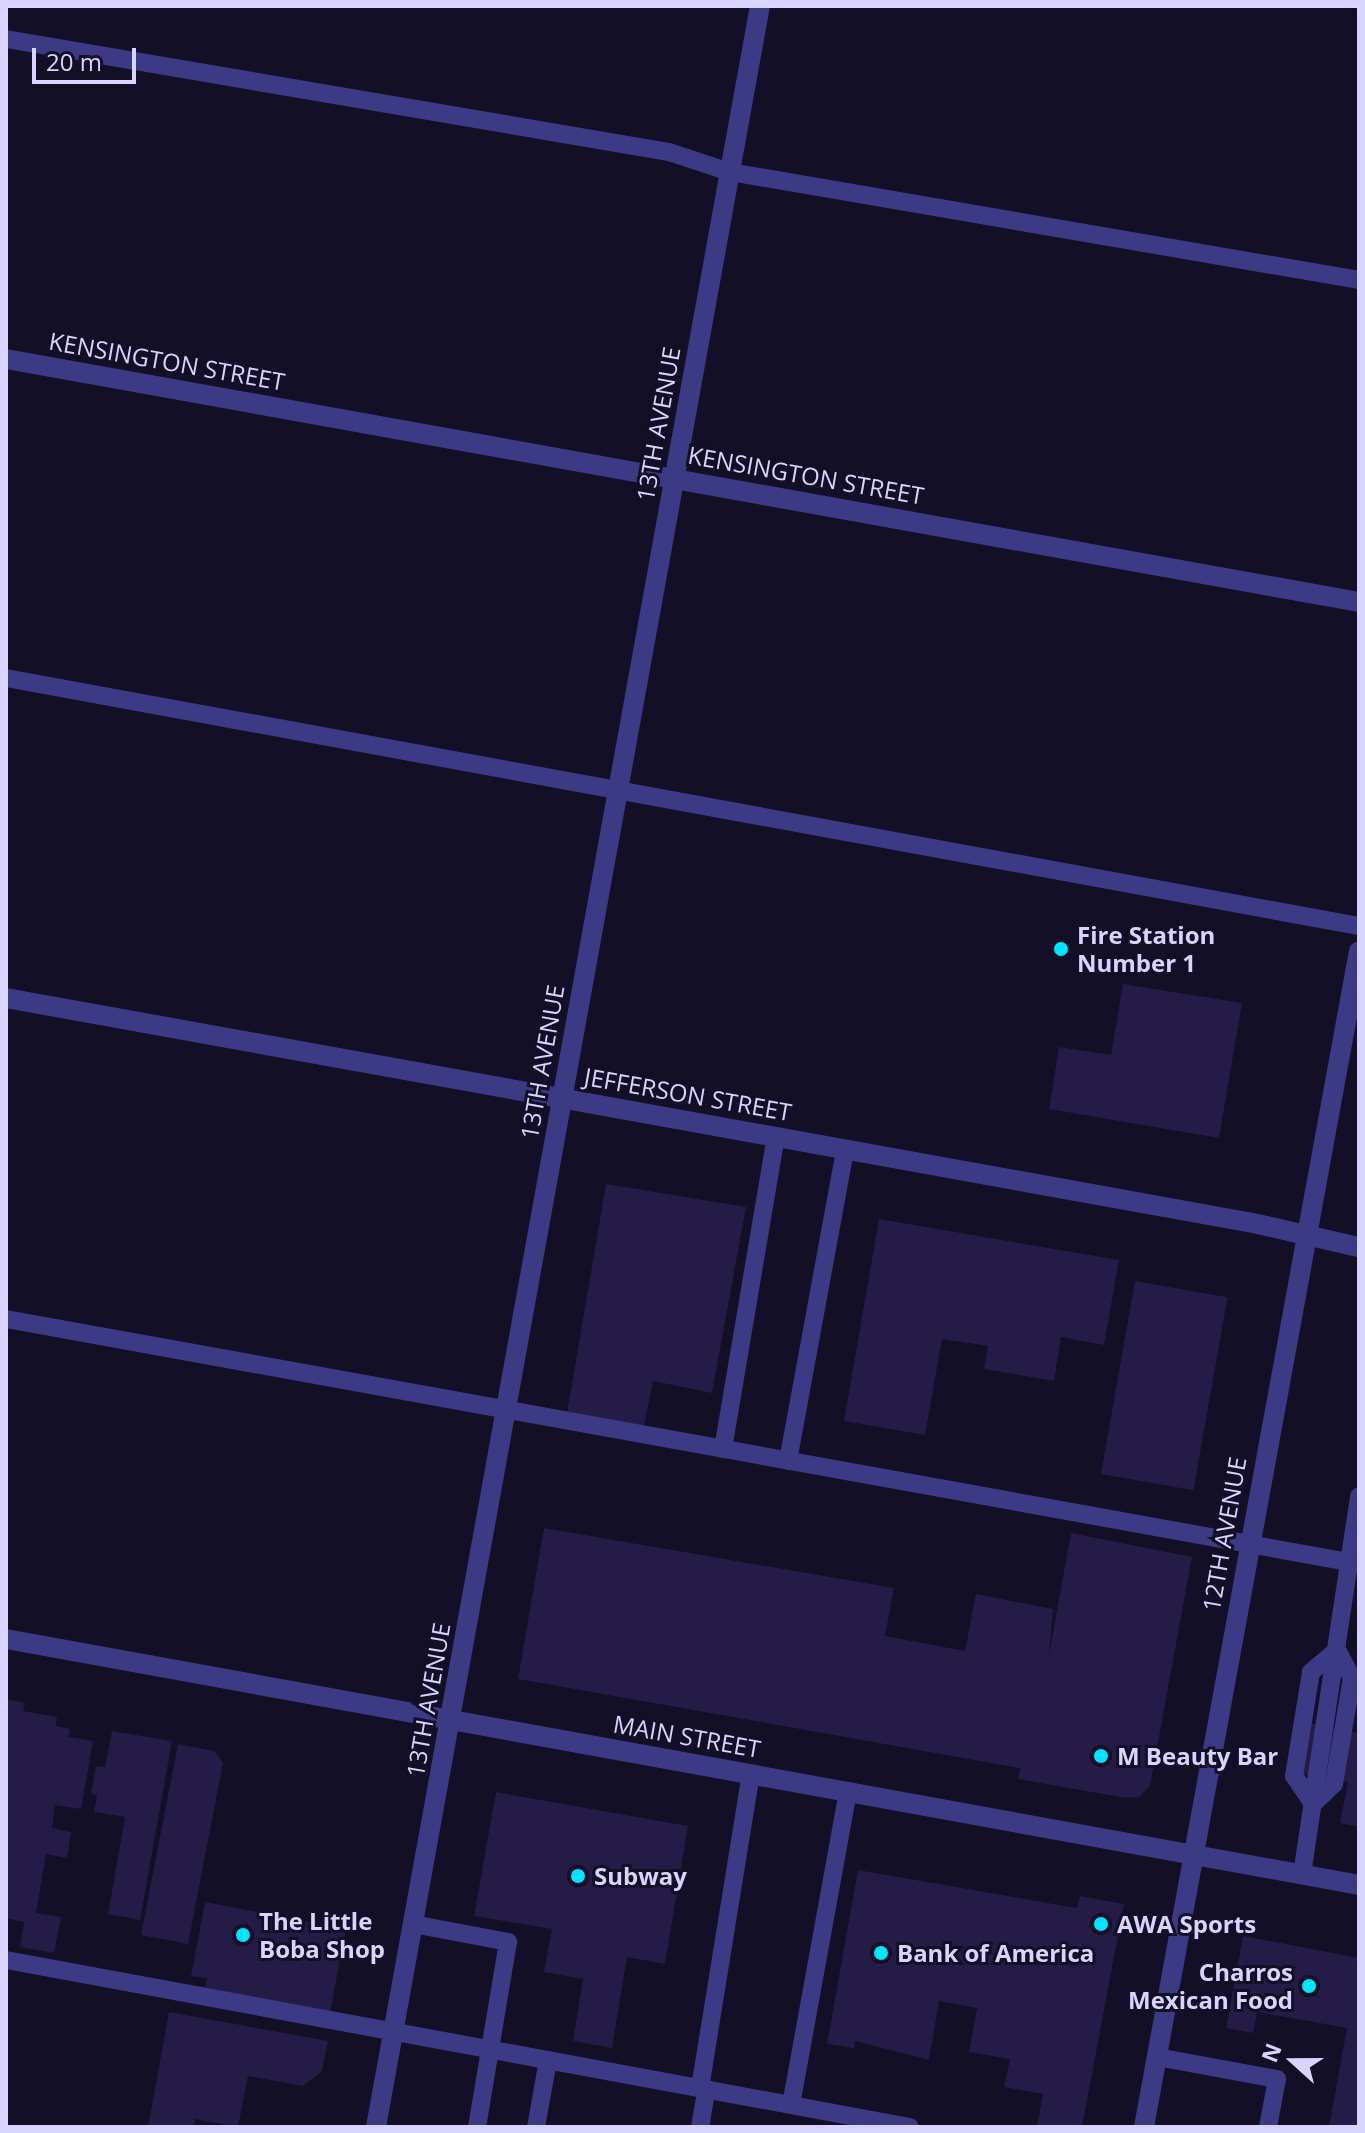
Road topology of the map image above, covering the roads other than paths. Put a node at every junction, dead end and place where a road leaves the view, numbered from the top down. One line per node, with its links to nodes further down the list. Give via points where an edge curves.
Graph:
1 (760, 6): 3 (street, 13TH AVENUE)
2 (6, 39): 3 (lane, via 669,152)
3 (730, 172): 4 (lane); 6 (street, 13TH AVENUE)
4 (1359, 280)
5 (6, 359): 6 (street, KENSINGTON STREET)
6 (675, 477): 7 (street, KENSINGTON STREET); 9 (street, 13TH AVENUE)
7 (1359, 602)
8 (6, 678): 9 (lane)
9 (618, 791): 10 (lane); 13 (street, 13TH AVENUE)
10 (1359, 926)
11 (1359, 951): 16 (street, 12TH AVENUE)
12 (6, 998): 13 (street, JEFFERSON STREET)
13 (562, 1098): 14 (street, JEFFERSON STREET); 19 (street, 13TH AVENUE)
14 (776, 1137): 15 (street, JEFFERSON STREET); 20 (lane)
15 (845, 1149): 16 (street, JEFFERSON STREET, via 1253,1223); 21 (lane)
16 (1304, 1237): 17 (street, JEFFERSON STREET); 23 (street, 12TH AVENUE)
17 (1359, 1247)
18 (6, 1319): 19 (lane)
19 (503, 1410): 20 (lane); 27 (street, 13TH AVENUE)
20 (723, 1449): 21 (lane)
21 (788, 1461): 23 (lane)
22 (1359, 1496): 24 (lane)
23 (1248, 1543): 24 (lane); 31 (street, 12TH AVENUE)
24 (1353, 1563): 26 (lane)
25 (6, 1639): 27 (street, MAIN STREET)
26 (1337, 1650): 30 (lane, via 1352,1678 1334,1784); 30 (lane, via 1311,1672 1294,1776)
27 (451, 1719): 28 (street, MAIN STREET); 34 (street, 13TH AVENUE)
28 (751, 1774): 29 (street, MAIN STREET); 40 (lane)
29 (848, 1791): 31 (street, MAIN STREET); 41 (lane)
30 (1313, 1804): 32 (lane)
31 (1194, 1855): 32 (street, MAIN STREET); 38 (street, 12TH AVENUE)
32 (1302, 1874): 33 (street, MAIN STREET)
33 (1359, 1885)
34 (413, 1924): 36 (street, 13TH AVENUE); 37 (lane, via 508,1942)
35 (6, 1960): 36 (lane)
36 (392, 2031): 37 (lane); 43 (street, 13TH AVENUE)
37 (490, 2048): 39 (lane); 44 (lane)
38 (1157, 2057): 47 (street, 12TH AVENUE); 48 (lane, via 1277,2079)
39 (548, 2060): 40 (lane); 45 (lane)
40 (703, 2089): 41 (lane); 46 (lane)
41 (791, 2105): 42 (lane)
42 (903, 2126)
43 (376, 2127)
44 (477, 2127)
45 (536, 2127)
46 (700, 2127)
47 (1144, 2127)
48 (1268, 2127)

